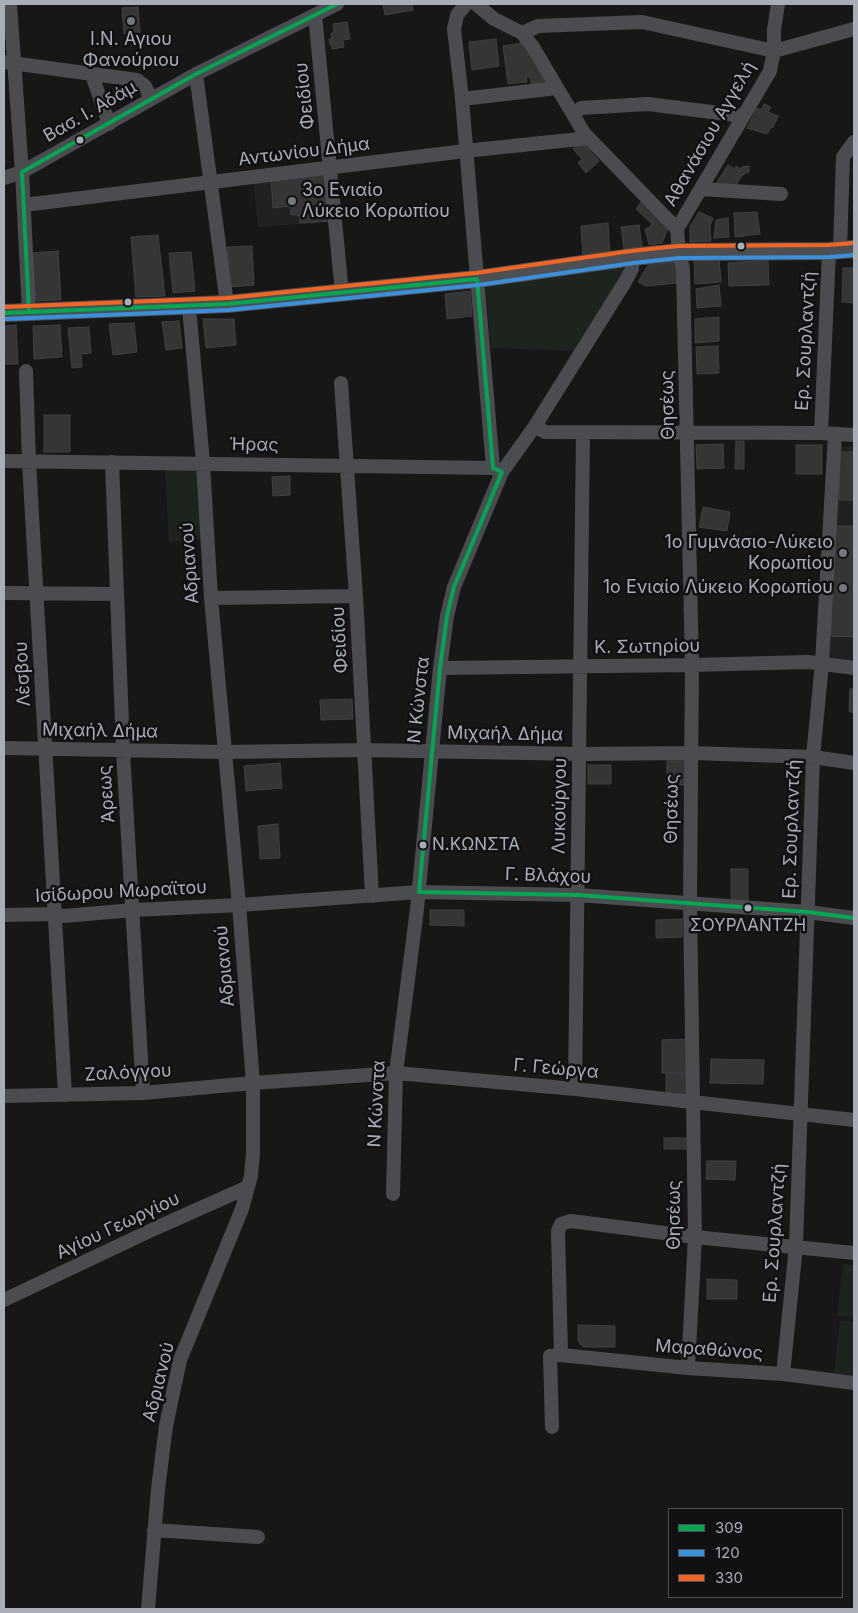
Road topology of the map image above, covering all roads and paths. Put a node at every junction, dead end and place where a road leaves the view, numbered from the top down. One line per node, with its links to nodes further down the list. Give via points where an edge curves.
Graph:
1 (10, 4): 10 (street)
2 (337, 4): 6 (street, Βασ. Ι. Αδάμ)
3 (466, 4): 15 (street, via 457,15 454,29)
4 (476, 4): 8 (street, via 494,19)
5 (778, 4): 9 (street, Αθανάσιου Αγγελή)
6 (315, 15): 11 (street, Βασ. Ι. Αδάμ); 22 (street, Φειδίου)
7 (854, 30): 9 (street)
8 (522, 32): 9 (street, via 538,26 642,22); 13 (street)
9 (774, 51): 17 (street, Αθανάσιου Αγγελή, via 770,71)
10 (9, 63): 12 (street); 23 (street)
11 (196, 74): 14 (street, Βασ. Ι. Αδάμ); 25 (street)
12 (92, 75): 14 (street, via 138,80); 18 (street)
13 (557, 88): 15 (street); 16 (street)
14 (151, 99): 18 (street, Βασ. Ι. Αδάμ)
15 (462, 99): 21 (street)
16 (574, 114): 17 (street, via 581,108 648,104); 19 (street)
17 (743, 116): 26 (street, Αθανάσιου Αγγελή)
18 (108, 124): 23 (street, Βασ. Ι. Αδάμ)
19 (589, 138): 21 (street, Αντωνίου Δήμα); 29 (street)
20 (854, 142): 30 (street, Ερ. Σουρλαντζή, via 843,157)
21 (465, 151): 22 (street, Αντωνίου Δήμα); 33 (street)
22 (331, 168): 25 (street, Αντωνίου Δήμα); 34 (street, Φειδίου)
23 (22, 172): 24 (street, Βασ. Ι. Αδάμ); 28 (street)
24 (4, 178)
25 (211, 182): 28 (street, Αντωνίου Δήμα); 35 (street)
26 (701, 189): 27 (street); 29 (street, Αθανάσιου Αγγελή)
27 (781, 194)
28 (24, 205): 37 (street)
29 (677, 229): 31 (street, Αθανάσιου Αγγελή)
30 (841, 250): 31 (main road); 44 (street, Ερ. Σουρλαντζή)
31 (679, 252): 32 (main road); 43 (street, Θησέως, via 683,269)
32 (632, 257): 33 (main road); 41 (street, Ν Κώνστα, via 632,269 625,282)
33 (477, 279): 34 (main road); 51 (street)
34 (342, 293): 35 (main road)
35 (227, 304): 36 (main road)
36 (189, 307): 37 (main road); 49 (street, Αδριανού)
37 (29, 312): 38 (main road)
38 (4, 313)
39 (26, 371): 47 (street, Λέσβου)
40 (342, 382): 50 (street, Φειδίου)
41 (535, 426): 42 (street, via 545,432); 51 (street, Ν Κώνστα)
42 (583, 433): 43 (street); 59 (street, Λυκούργου)
43 (688, 433): 44 (street); 58 (street, Θησέως)
44 (828, 434): 45 (street); 57 (street, Ερ. Σουρλαντζή)
45 (854, 435)
46 (4, 462): 47 (street, Ήρας)
47 (29, 462): 48 (street, Ήρας); 53 (street, Λέσβου)
48 (112, 462): 49 (street, Ήρας); 54 (street, Άρεως)
49 (203, 463): 50 (street, Ήρας); 56 (street, Αδριανού)
50 (347, 465): 51 (street, Ήρας); 55 (street, Φειδίου)
51 (497, 470): 60 (street, Ν Κώνστα, via 454,587)
52 (4, 593): 53 (street)
53 (37, 594): 54 (street); 63 (street, Λέσβου)
54 (117, 594): 65 (street, Άρεως)
55 (356, 596): 56 (street); 64 (street, Φειδίου)
56 (211, 598): 67 (street, Αδριανού)
57 (822, 663): 58 (street, Κ. Σωτηρίου); 61 (street, Κ. Σωτηρίου); 70 (street, Ερ. Σουρλαντζή)
58 (692, 665): 59 (street, Κ. Σωτηρίου); 68 (street, Θησέως)
59 (581, 666): 60 (street, Κ. Σωτηρίου); 69 (street, Λυκούργου)
60 (440, 668): 66 (street, Ν Κώνστα)
61 (854, 668)
62 (4, 748): 63 (street, Μιχαήλ Δήμα)
63 (46, 749): 65 (street, Μιχαήλ Δήμα); 79 (street, Λέσβου)
64 (364, 750): 66 (street, Μιχαήλ Δήμα); 67 (street, Μιχαήλ Δήμα); 74 (street, Φειδίου)
65 (123, 751): 67 (street, Μιχαήλ Δήμα); 77 (street, Άρεως)
66 (432, 751): 69 (street, Μιχαήλ Δήμα); 72 (street, Ν Κώνστα)
67 (225, 752): 76 (street, Αδριανού)
68 (692, 753): 69 (street, Μιχαήλ Δήμα); 70 (street, Μιχαήλ Δήμα); 75 (street, Θησέως)
69 (580, 754): 73 (street, Λυκούργου)
70 (813, 757): 71 (street, Μιχαήλ Δήμα); 78 (street, Ερ. Σουρλαντζή)
71 (854, 763)
72 (419, 892): 73 (street, Γ. Βλάχου); 74 (street, Γ. Βλάχου); 82 (street, Ν Κώνστα)
73 (578, 895): 75 (street, Γ. Βλάχου); 84 (street, Λυκούργου)
74 (372, 896): 76 (street, Γ. Βλάχου)
75 (690, 903): 78 (street, Γ. Βλάχου); 88 (street, Θησέως)
76 (239, 905): 77 (street, Ισίδωρου Μωραϊτου); 83 (street, Αδριανού)
77 (133, 910): 79 (street, Ισίδωρου Μωραϊτου, via 64,916); 85 (street, Άρεως)
78 (808, 912): 81 (street, Γ. Βλάχου); 89 (street, Ερ. Σουρλαντζή)
79 (54, 914): 80 (street, Ισίδωρου Μωραϊτου); 86 (street, Λέσβου)
80 (4, 915)
81 (854, 918)
82 (396, 1073): 83 (street, Γ. Γεώργα); 84 (street, Γ. Γεώργα); 92 (street, Ν Κώνστα)
83 (253, 1082): 85 (street, Ζαλόγγου); 91 (street, Αδριανού, via 253,1152)
84 (575, 1089): 88 (street, Γ. Γεώργα)
85 (143, 1092): 86 (street, Ζαλόγγου)
86 (65, 1095): 87 (street, Ζαλόγγου)
87 (4, 1096)
88 (692, 1102): 89 (street, Γ. Γεώργα); 93 (street, Θησέως)
89 (801, 1115): 90 (street, Γ. Γεώργα); 94 (street, Ερ. Σουρλαντζή)
90 (854, 1120)
91 (248, 1187): 96 (street, Αγίου Γεωργίου); 102 (street, Αδριανού, via 180,1360 166,1426)
92 (393, 1194)
93 (695, 1237): 94 (street); 97 (street, via 571,1220 561,1224 558,1231); 98 (street, Θησέως)
94 (796, 1246): 95 (street); 99 (street, Ερ. Σουρλαντζή)
95 (854, 1253)
96 (4, 1300)
97 (561, 1355): 98 (street, Μαραθώνος); 101 (street, via 550,1356)
98 (688, 1368): 99 (street, Μαραθώνος)
99 (783, 1374): 100 (street, Μαραθώνος)
100 (854, 1383)
101 (552, 1427)
102 (154, 1530): 103 (street); 104 (street, Αδριανού)
103 (258, 1537)
104 (148, 1609)

